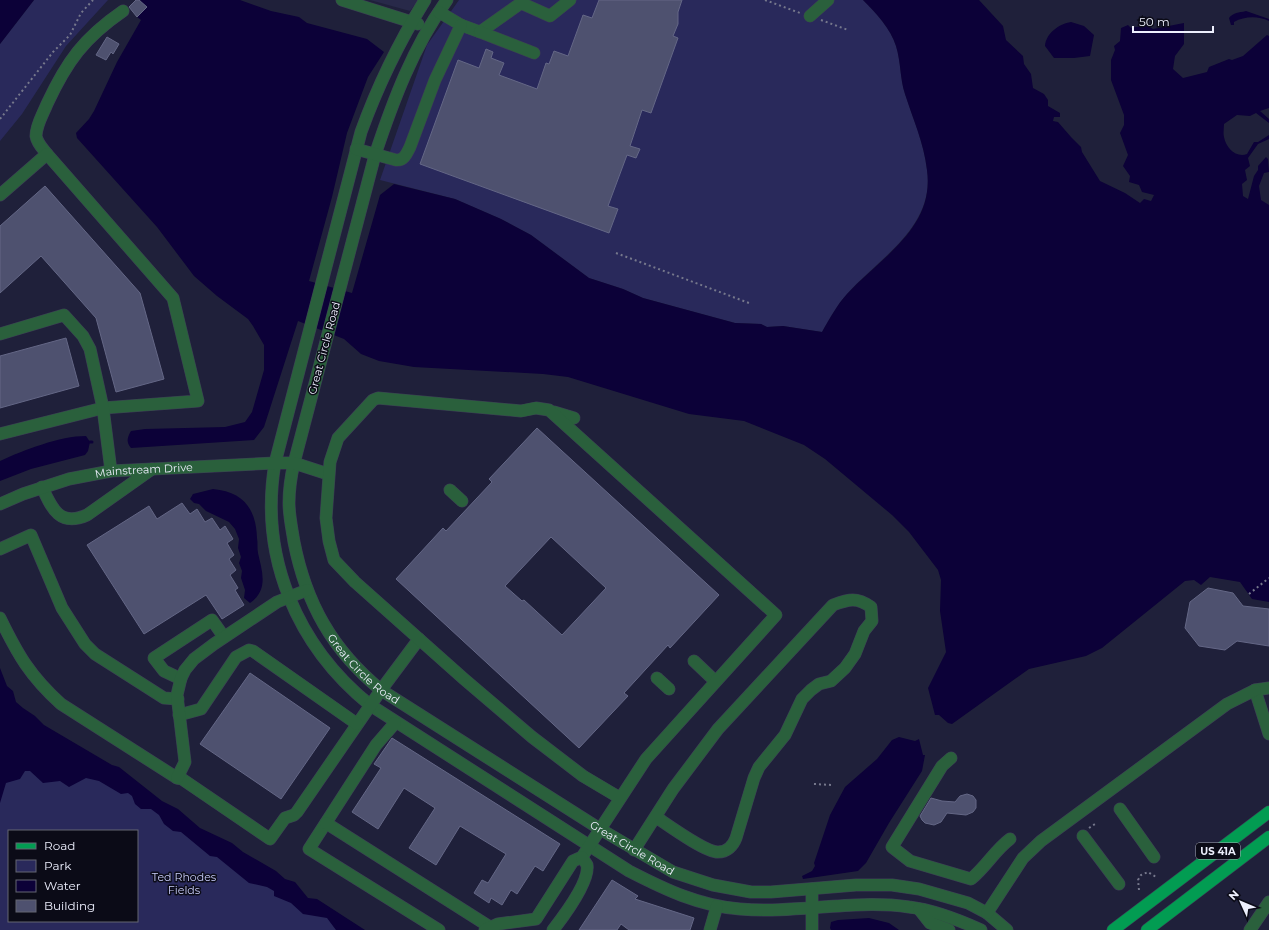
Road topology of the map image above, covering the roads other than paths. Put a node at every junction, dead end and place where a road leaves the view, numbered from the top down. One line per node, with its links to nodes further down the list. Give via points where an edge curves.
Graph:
1 (342, 0): 9 (street)
2 (425, 0): 9 (street, Great Circle Road)
3 (447, 0): 7 (street, Great Circle Road)
4 (570, 0): 12 (street, via 550,16 521,3)
5 (828, 0): 8 (street)
6 (123, 11): 15 (street, via 80,47 53,92 37,131 38,142)
7 (439, 12): 10 (street); 11 (street, Great Circle Road)
8 (810, 16)
9 (411, 22): 11 (street); 14 (street, Great Circle Road, via 381,83)
10 (461, 25): 12 (street); 16 (street, via 435,80 406,154 400,161)
11 (429, 28): 16 (street, Great Circle Road, via 391,105)
12 (480, 32): 13 (street)
13 (534, 52)
14 (356, 149): 16 (street); 23 (street, Great Circle Road)
15 (47, 154): 17 (street); 19 (street, via 173,298 198,401)
16 (375, 155): 24 (street, Great Circle Road)
17 (0, 195)
18 (0, 334): 19 (street, via 64,315 87,343)
19 (103, 408): 22 (street); 26 (street)
20 (549, 410): 21 (street); 27 (street, via 536,408 522,411 378,398 373,400 338,438); 41 (street, via 776,615)
21 (574, 418)
22 (0, 434)
23 (275, 463): 24 (street, Mainstream Drive); 25 (street, Mainstream Drive); 34 (street, Great Circle Road, via 271,482 272,527 276,557)
24 (294, 463): 27 (street, Mainstream Drive); 33 (street, Great Circle Road, via 289,489 289,516 298,564)
25 (152, 469): 26 (street, Mainstream Drive); 28 (street, via 76,520 59,515)
26 (111, 471): 28 (street, Mainstream Drive)
27 (328, 474): 37 (street, via 326,518 334,560)
28 (42, 487): 31 (street, Mainstream Drive)
29 (450, 490): 30 (street)
30 (462, 501)
31 (0, 504)
32 (1, 545): 46 (street, via 31,535 62,608 85,644 95,654 164,698)
33 (307, 590): 34 (street); 44 (street, Great Circle Road, via 320,620 331,637 355,667)
34 (289, 597): 36 (street, via 277,602); 47 (street, Great Circle Road, via 298,620 310,640 331,668)
35 (0, 618): 53 (street, via 24,664 57,700 80,718)
36 (224, 637): 40 (street, via 194,659); 40 (street, via 212,620 154,658 164,671)
37 (419, 639): 44 (street); 54 (street, via 532,737 583,776)
38 (694, 661): 41 (street)
39 (657, 678): 43 (street)
40 (181, 679): 46 (street)
41 (715, 682): 54 (street, via 646,759)
42 (1269, 688): 45 (street)
43 (669, 689)
44 (381, 690): 47 (street); 59 (street, Great Circle Road)
45 (1255, 690): 51 (street); 75 (street, via 1227,704 1041,841 1023,858)
46 (178, 699): 48 (street)
47 (370, 706): 49 (street, Great Circle Road); 50 (street)
48 (180, 715): 50 (street, via 201,709 236,657 249,650); 53 (street, via 185,762)
49 (395, 723): 58 (street, via 376,745); 63 (street, Great Circle Road)
50 (357, 724): 53 (street, via 297,812 285,818 270,839)
51 (1269, 734)
52 (951, 758): 62 (street, via 942,766 892,847 910,861 971,879 983,870)
53 (177, 778)
54 (620, 798): 59 (street)
55 (1120, 809): 66 (street)
56 (1269, 812): 87 (main road, US 41A)
57 (656, 817): 57 (street, via 673,789 718,729 833,605 845,600 862,600 871,607 872,621 864,632 855,654 831,681 819,684 802,699 785,735 759,767 736,838 731,846 722,852 711,851); 64 (street)
58 (326, 823): 79 (street); 80 (street, via 309,849)
59 (600, 829): 63 (street); 64 (street, Great Circle Road)
60 (1086, 832): 67 (street)
61 (1269, 837): 88 (main road, US 41A)
62 (1010, 839)
63 (590, 845): 65 (street); 71 (street, Great Circle Road, via 659,887)
64 (634, 850): 68 (street, Great Circle Road, via 673,872 712,886 751,892)
65 (582, 857): 69 (street, via 573,861); 72 (street, via 587,865 584,879)
66 (1154, 857)
67 (1118, 884)
68 (812, 889): 73 (street); 75 (street, Great Circle Road, via 892,885 939,894 968,903)
69 (551, 897): 72 (street); 76 (street)
70 (1269, 902): 89 (street)
71 (717, 906): 73 (street, Great Circle Road, via 767,910); 77 (street)
72 (568, 908): 82 (street)
73 (812, 908): 74 (street, Great Circle Road, via 884,905); 83 (street)
74 (919, 909): 78 (street, Great Circle Road); 84 (street, via 930,923)
75 (987, 913): 86 (street, Great Circle Road)
76 (536, 919): 79 (street, via 498,924); 81 (street)
77 (711, 926)
78 (977, 928): 85 (street)
79 (488, 929)
80 (439, 930)
81 (550, 930)
82 (553, 930)
83 (812, 930)
84 (949, 930)
85 (958, 930)
86 (1007, 930)
87 (1113, 930)
88 (1147, 930)
89 (1250, 930)

